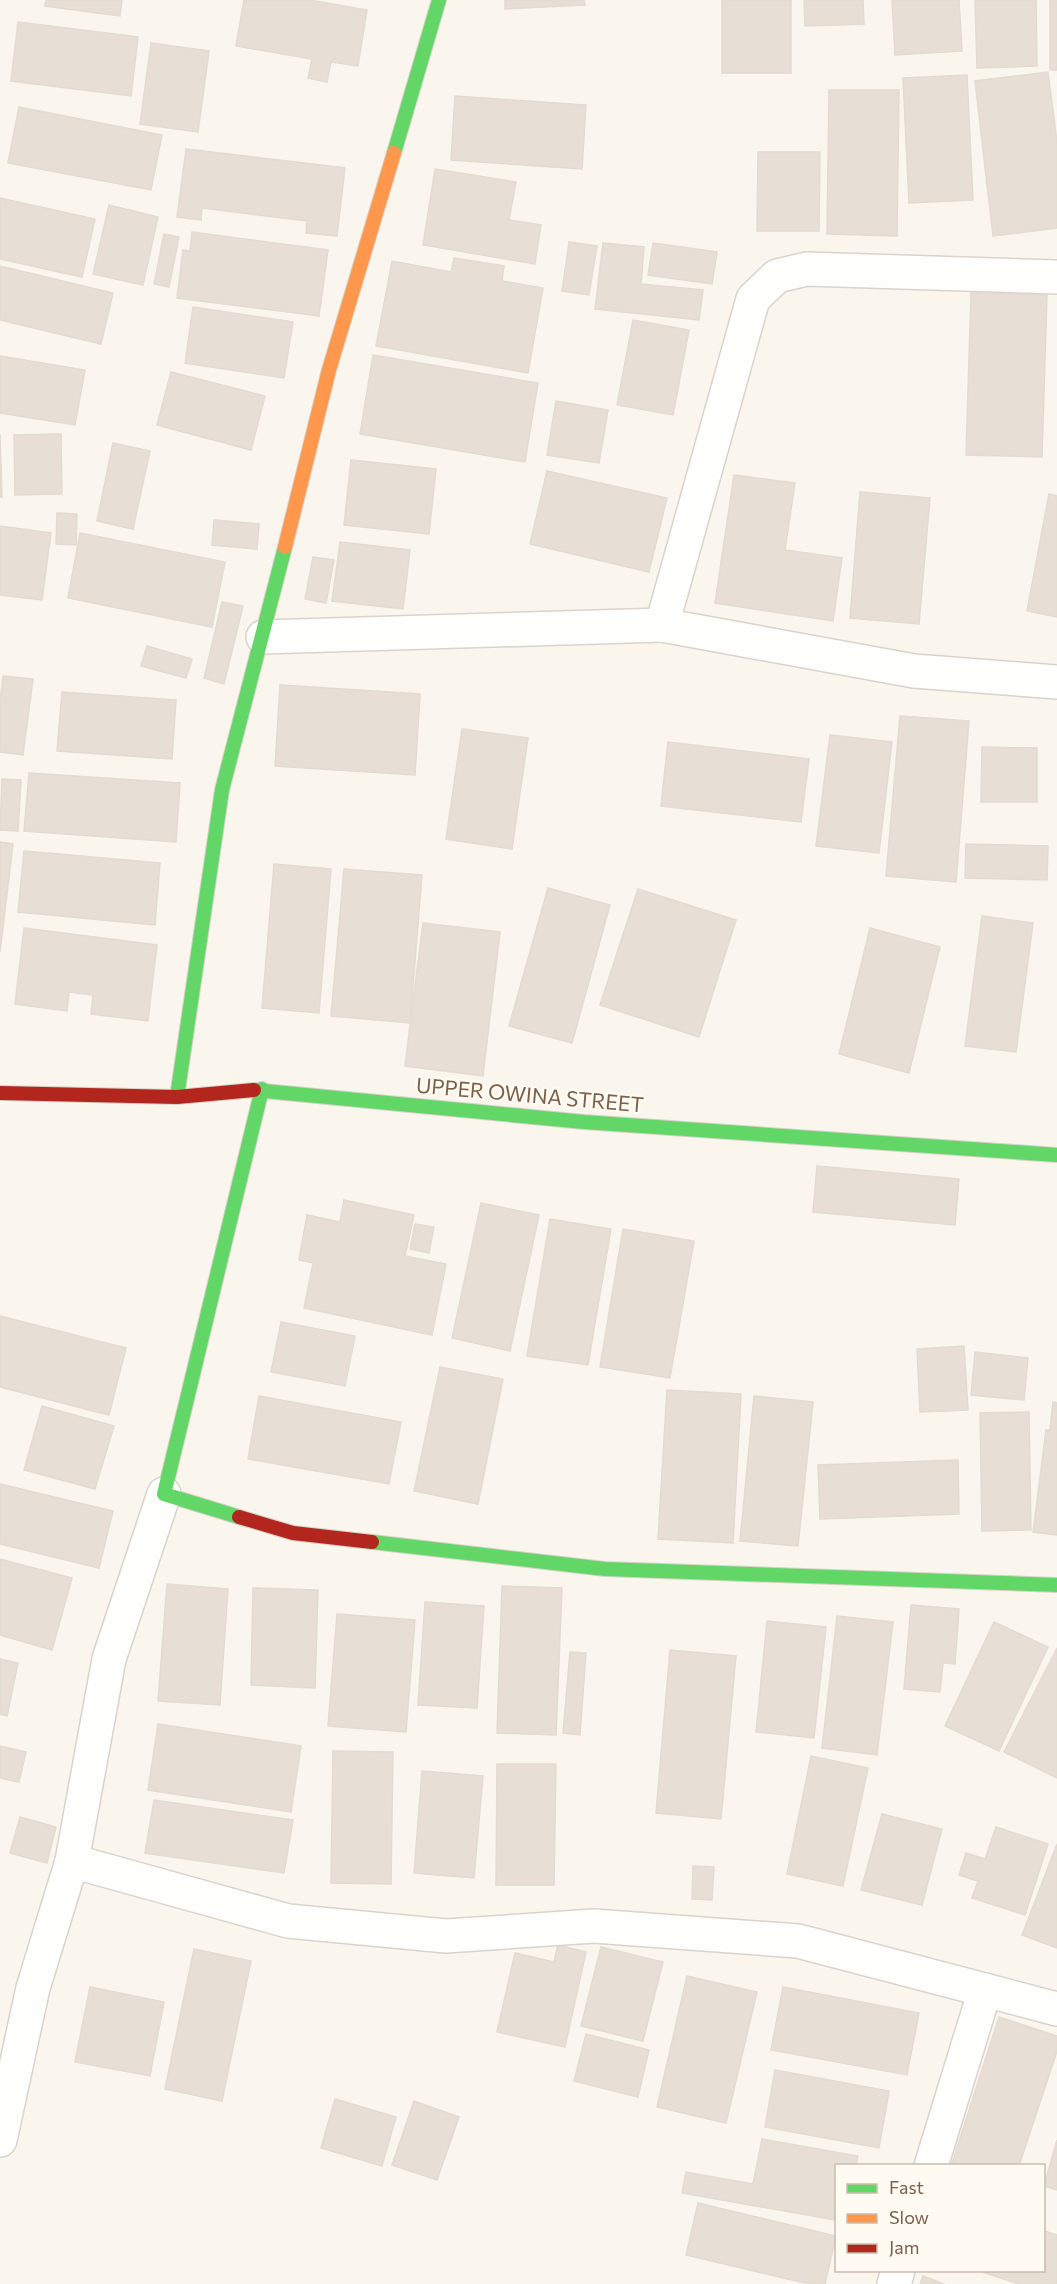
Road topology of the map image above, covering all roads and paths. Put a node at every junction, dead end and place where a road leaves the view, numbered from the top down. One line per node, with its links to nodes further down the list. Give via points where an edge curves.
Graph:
1 (440, 0): 4 (street, via 329,370)
2 (1057, 277): 3 (street, via 807,269 777,276 753,299)
3 (662, 625): 4 (street); 5 (street, via 914,671)
4 (263, 637): 8 (street, via 222,790)
5 (1057, 682)
6 (262, 1089): 8 (street, UPPER OWINA STREET); 9 (street, UPPER OWINA STREET, via 584,1122); 10 (street)
7 (0, 1093): 8 (street, UPPER OWINA STREET)
8 (177, 1097)
9 (1057, 1155)
10 (164, 1494): 11 (street, via 293,1533 606,1569); 12 (street, via 109,1659)
11 (1057, 1585)
12 (72, 1861): 13 (street, via 288,1921 446,1936 594,1926 798,1941); 15 (street, via 33,1988)
13 (985, 1990): 14 (street); 16 (street)
14 (1057, 2009)
15 (0, 2140)
16 (932, 2164)

